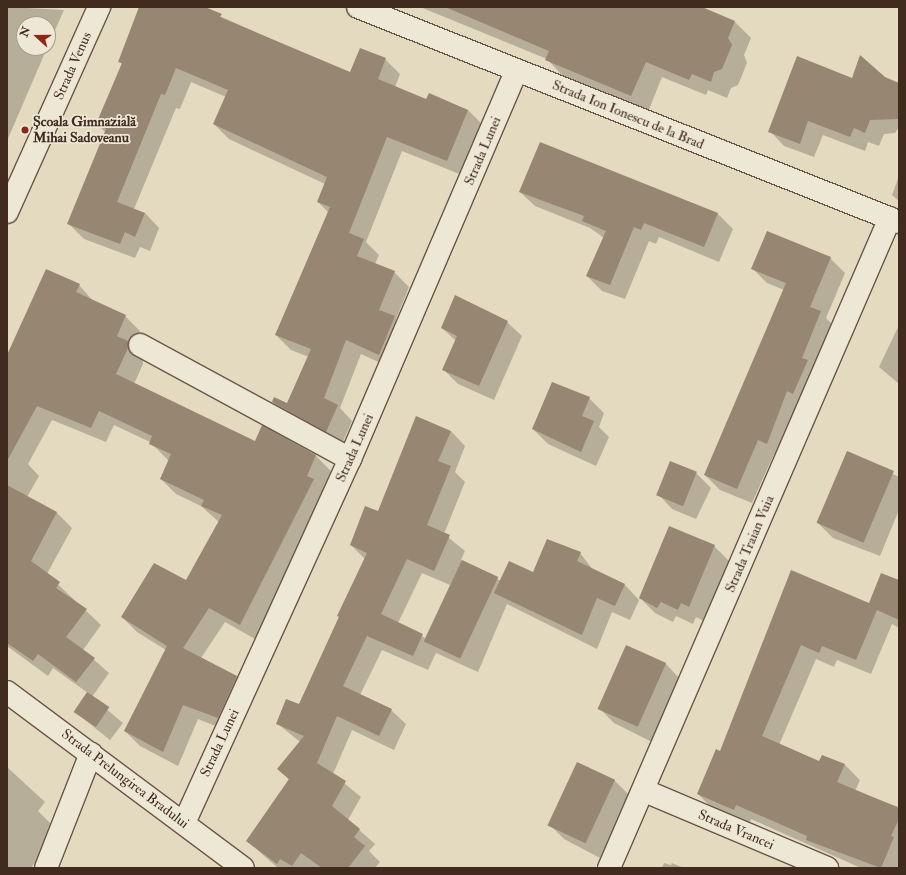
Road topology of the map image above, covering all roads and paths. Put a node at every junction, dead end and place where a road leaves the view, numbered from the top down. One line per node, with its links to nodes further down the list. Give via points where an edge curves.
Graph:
1 (99, 7): 4 (street, Strada Venus)
2 (358, 7): 3 (street, Strada Ion Ionescu de la Brad)
3 (517, 70): 5 (street, Strada Ion Ionescu de la Brad); 7 (street, Strada Lunei)
4 (7, 212)
5 (894, 220): 10 (street, Strada Traian Vuia)
6 (140, 345): 7 (street)
7 (350, 459): 11 (street, Strada Lunei)
8 (7, 692): 9 (street, Strada Prelungirea Bradului)
9 (91, 754): 11 (street, Strada Prelungirea Bradului); 12 (street)
10 (645, 791): 14 (street, Strada Traian Vuia); 15 (street, Strada Vrancei)
11 (184, 823): 13 (street, Strada Prelungirea Bradului)
12 (46, 868)
13 (243, 868)
14 (609, 868)
15 (827, 868)

